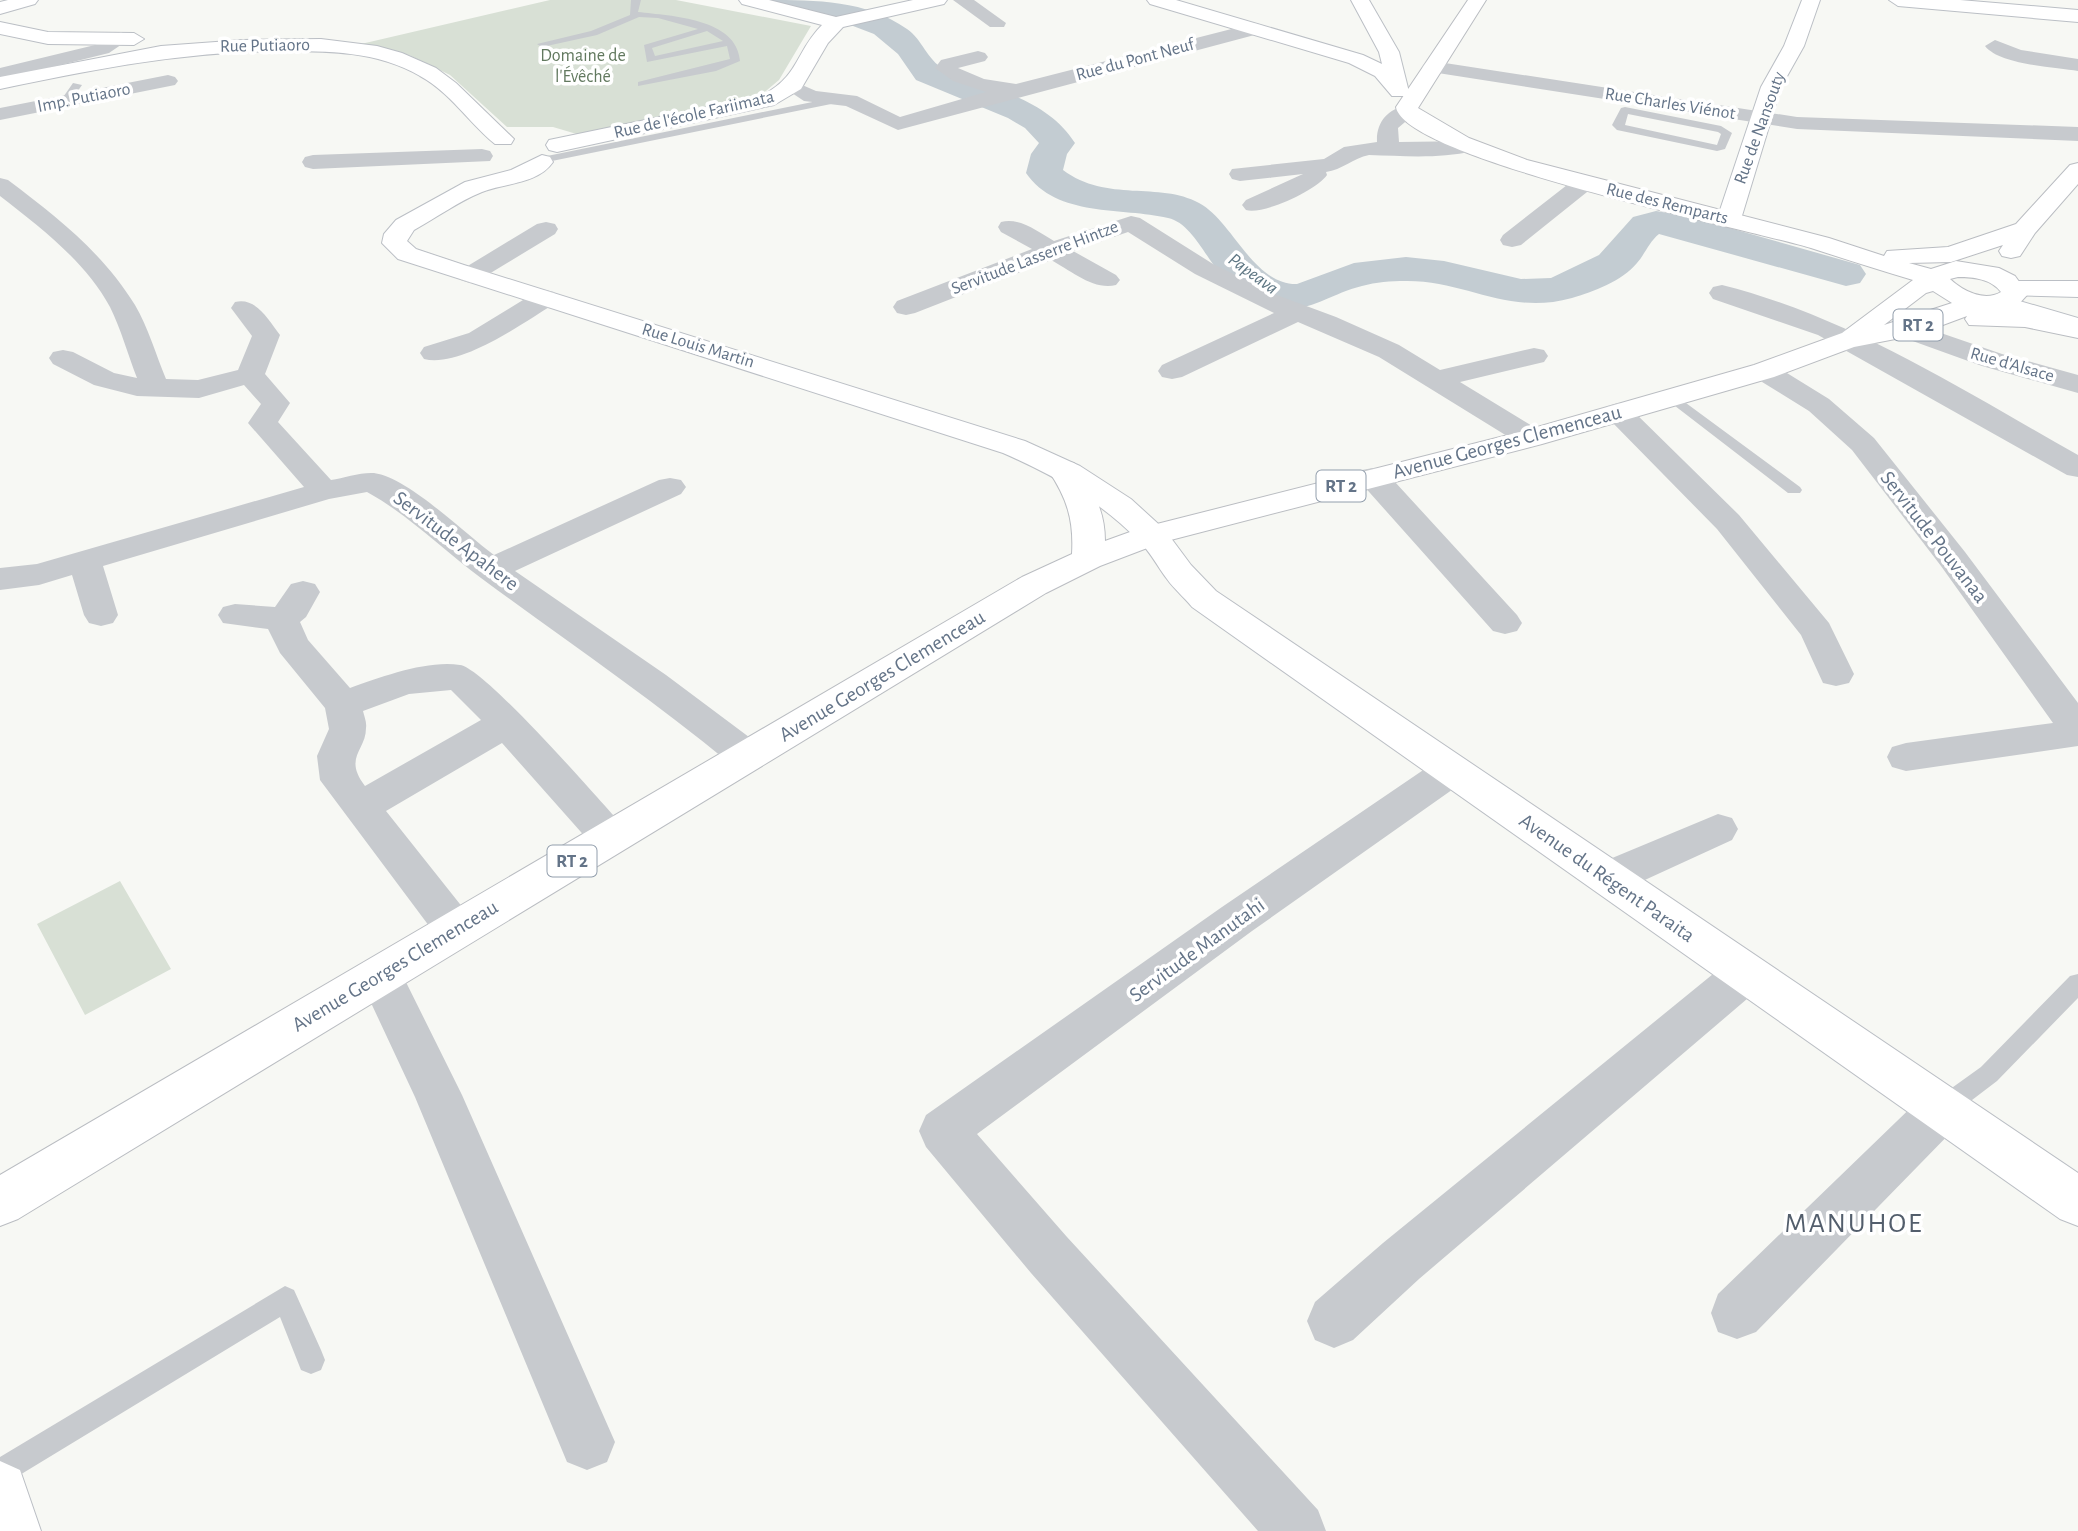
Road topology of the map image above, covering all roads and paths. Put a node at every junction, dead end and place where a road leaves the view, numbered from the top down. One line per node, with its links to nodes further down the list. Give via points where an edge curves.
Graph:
1 (29, 0): 11 (main road)
2 (636, 0): 12 (lane, via 633,13)
3 (748, 0): 14 (main road)
4 (938, 0): 14 (main road)
5 (962, 0): 15 (street)
6 (1156, 0): 18 (main road, Rue des Remparts)
7 (1360, 0): 36 (main road, via 1389,52)
8 (1477, 0): 26 (main road)
9 (1811, 0): 39 (main road, Rue de Nansouty)
10 (1898, 0): 13 (main road)
11 (0, 8)
12 (637, 15): 16 (lane, via 658,15); 21 (lane, via 594,33)
13 (2078, 16)
14 (841, 21): 32 (main road, Rue de l'école Fariimata, via 827,32)
15 (997, 23)
16 (707, 27): 20 (lane); 20 (lane, via 647,47 651,60 718,46 728,42)
17 (0, 28): 19 (main road, via 48,37)
18 (1255, 29): 33 (street, Rue du Pont Neuf); 36 (main road, Rue des Remparts, via 1372,65 1390,79)
19 (121, 38): 23 (main road, via 160,40); 27 (street, via 93,51)
20 (727, 38): 30 (lane, via 736,53 735,61)
21 (542, 44)
22 (1995, 46): 25 (street, via 2016,55)
23 (164, 51): 29 (main road, Rue Putiaoro); 41 (main road, Rue Putiaoro, via 319,44 396,58 443,81)
24 (978, 57): 33 (street, Rue du Pont Neuf, via 945,68 953,75 996,88)
25 (2078, 65)
26 (1432, 67): 36 (main road); 37 (street, Rue Charles Viénot)
27 (0, 74)
28 (168, 81): 35 (street, Imp. Putiaoro)
29 (0, 83)
30 (642, 84)
31 (77, 85): 35 (lane)
32 (793, 87): 34 (street, Rue du Pont Neuf, via 811,97); 44 (main road, Rue de l'école Fariimata, via 754,105)
33 (1000, 94): 34 (street, Rue du Pont Neuf, via 898,124 850,100)
34 (837, 100): 44 (lane, via 573,156)
35 (64, 103): 38 (street, Imp. Putiaoro)
36 (1405, 103): 42 (main road, Rue des Remparts); 43 (street, via 1387,128)
37 (1629, 105): 37 (lane, via 1617,125 1621,128 1717,148 1727,133); 39 (street, Rue Charles Viénot)
38 (0, 114)
39 (1761, 119): 40 (street, Rue Charles Viénot); 54 (main road, Rue de Nansouty)
40 (2078, 134)
41 (503, 139): 44 (main road, via 549,139); 45 (main road, via 485,149)
42 (1465, 146): 43 (street); 50 (main road, Rue des Remparts)
43 (1388, 148): 47 (street, via 1352,152)
44 (549, 155): 45 (main road, via 512,167); 52 (main road, Rue Louis Martin, via 519,175)
45 (484, 159): 46 (street); 52 (main road, via 480,182)
46 (313, 162)
47 (1329, 165): 49 (street); 53 (street, via 1308,182)
48 (2078, 170): 57 (main road)
49 (1240, 174)
50 (1584, 183): 54 (main road, Rue des Remparts); 59 (street)
51 (0, 185): 84 (street, via 58,229 93,265 123,307)
52 (473, 187): 62 (main road, Rue Louis Martin, via 405,225 394,239 407,254)
53 (1254, 205)
54 (1729, 219): 58 (main road, Rue des Remparts)
55 (1010, 227): 60 (street)
56 (546, 229): 62 (street)
57 (2025, 229): 58 (main road, via 1951,254 1915,257); 67 (main road, via 2006,260)
58 (1784, 234): 61 (main road, Rue des Remparts)
59 (1512, 240)
60 (1051, 251): 63 (street); 69 (street, Servitude Lasserre Hintze); 72 (street, Servitude Lasserre Hintze, via 1131,223 1214,275)
61 (1846, 253): 64 (main road, Rue des Remparts); 75 (main road, via 1870,268 1886,292)
62 (470, 275): 68 (main road, Rue Louis Martin)
63 (1107, 281)
64 (1938, 281): 67 (main road, RT 2, via 1940,274 1956,269); 75 (main road, RT 2, via 1917,287)
65 (2078, 289): 67 (main road)
66 (1722, 293): 75 (street)
67 (2002, 293): 71 (main road); 73 (main road, RT 2); 74 (main road)
68 (545, 298): 76 (street, via 479,339); 89 (main road, Rue Louis Martin, via 1003,443)
69 (906, 307)
70 (244, 308): 81 (street, via 266,335)
71 (2078, 311)
72 (1295, 313): 79 (street); 82 (street, Servitude Lasserre Hintze, via 1370,342)
73 (1906, 329): 74 (main road, via 2007,318); 75 (main road, RT 2); 83 (street, Rue d'Alsace)
74 (2078, 329)
75 (1856, 334): 80 (main road, Avenue Georges Clemenceau / RT 2); 88 (street)
76 (434, 353)
77 (1534, 356): 82 (street)
78 (63, 358): 84 (street, via 104,379)
79 (1172, 371)
80 (1764, 371): 85 (main road, Avenue Georges Clemenceau / RT 2); 105 (street, Servitude Pouvanaa, via 1819,405 1863,444)
81 (250, 375): 84 (street, via 199,389); 93 (street, via 276,403 263,423)
82 (1433, 380): 87 (street, Servitude Lasserre Hintze)
83 (2078, 384)
84 (155, 387)
85 (1671, 397): 86 (main road, Avenue Georges Clemenceau / RT 2); 92 (lane)
86 (1618, 412): 87 (main road, Avenue Georges Clemenceau / RT 2); 102 (street, via 1728,522 1817,631)
87 (1531, 438): 90 (main road, Avenue Georges Clemenceau / RT 2)
88 (2078, 468)
89 (1063, 470): 94 (main road, Rue Louis Martin, via 1121,505); 95 (main road, via 1084,499 1090,526)
90 (1373, 477): 94 (main road, Avenue Georges Clemenceau / RT 2); 101 (street)
91 (670, 487): 97 (street)
92 (1794, 490)
93 (324, 491): 96 (street, Servitude Apahere); 97 (street, Servitude Apahere, via 364,482 384,488)
94 (1152, 535): 95 (main road, Avenue Georges Clemenceau / RT 2); 108 (main road, Avenue du Régent Paraita, via 1204,599)
95 (1088, 559): 106 (main road, Avenue Georges Clemenceau / RT 2, via 1034,585)
96 (85, 561): 98 (street, Servitude Apahere); 99 (street)
97 (491, 569): 106 (street, Servitude Apahere, via 690,708)
98 (4, 581)
99 (101, 615)
100 (235, 615): 103 (street, via 292,606 292,645)
101 (1505, 622)
102 (1836, 674)
103 (343, 704): 104 (street, via 405,682 459,677); 109 (street, via 348,729 336,756 339,780)
104 (506, 723): 109 (street); 111 (street)
105 (2078, 731): 107 (street)
106 (747, 756): 111 (main road, Avenue Georges Clemenceau / RT 2)
107 (1906, 757)
108 (1452, 771): 112 (main road, Avenue du Régent Paraita); 127 (street, Servitude Manutahi, via 943,1130)
109 (360, 807): 113 (street)
110 (1718, 830): 112 (street)
111 (610, 838): 113 (main road, Avenue Georges Clemenceau / RT 2)
112 (1608, 878): 114 (main road, Avenue du Régent Paraita)
113 (456, 930): 115 (main road, Avenue Georges Clemenceau / RT 2)
114 (1745, 974): 117 (main road, Avenue du Régent Paraita); 121 (street)
115 (380, 975): 118 (main road, Avenue Georges Clemenceau / RT 2); 123 (street, via 438,1095)
116 (2078, 983): 117 (lane, via 1989,1074)
117 (1943, 1108): 119 (main road, Avenue du Régent Paraita); 120 (street)
118 (0, 1202)
119 (2078, 1202)
120 (1737, 1313)
121 (1335, 1321)
122 (311, 1360): 124 (lane, via 285,1299)
123 (587, 1442)
124 (0, 1473)
125 (0, 1490): 126 (main road)
126 (12, 1531)
127 (1297, 1531)

